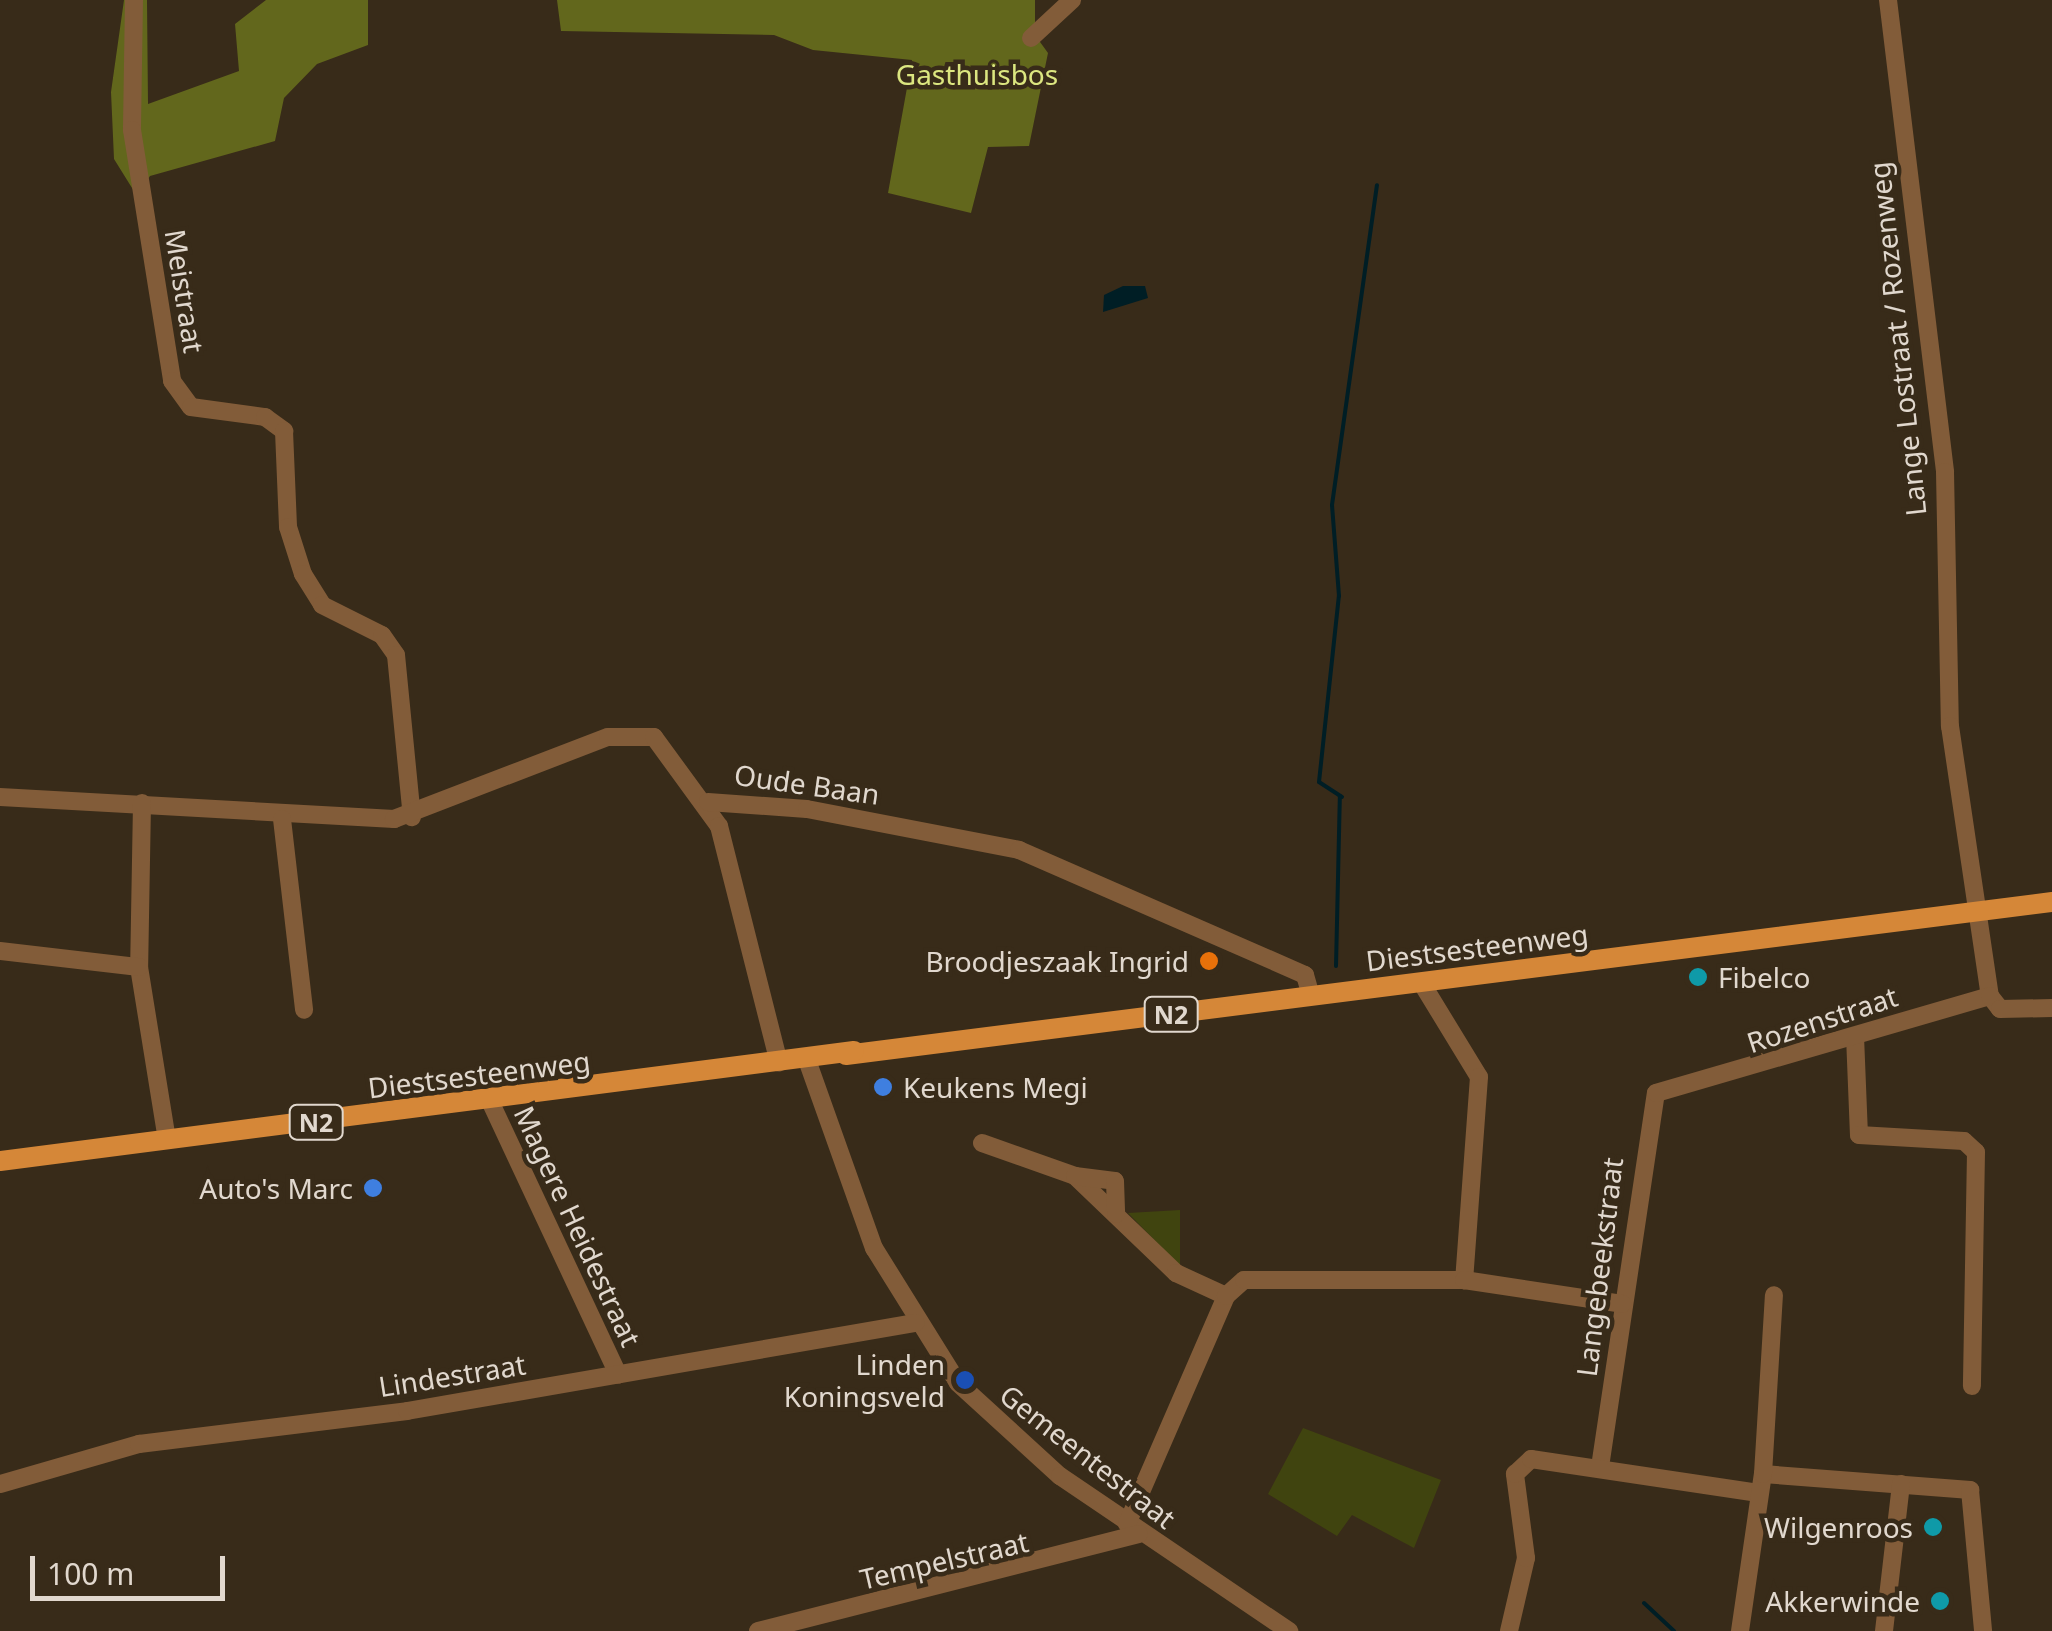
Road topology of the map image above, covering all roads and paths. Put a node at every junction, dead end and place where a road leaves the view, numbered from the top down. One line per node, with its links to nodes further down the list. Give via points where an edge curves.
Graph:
1 (134, 0): 8 (street, Meistraat, via 132,130 172,381 191,407 265,417 284,431 288,527 303,574 322,605 382,635 396,655)
2 (1072, 0): 4 (street)
3 (1888, 0): 11 (street, Lange Lostraat / Rozenweg, via 1945,472 1946,668)
4 (1031, 38)
5 (0, 797): 7 (street, Oude Baan)
6 (708, 802): 8 (street, Oude Baan, via 667,744 624,732); 15 (street, Oude Baan, via 807,809 1019,850 1305,974); 21 (street)
7 (142, 803): 9 (street, Oude Baan); 13 (street)
8 (412, 816): 9 (street, Oude Baan)
9 (282, 818): 18 (street)
10 (2052, 902): 11 (main road, Diestsesteenweg / N2)
11 (1976, 912): 14 (main road, Diestsesteenweg / N2); 16 (street)
12 (0, 952): 13 (street)
13 (140, 967): 24 (street)
14 (1422, 982): 15 (main road, Diestsesteenweg / N2); 27 (street, via 1480,1077)
15 (1311, 996): 20 (main road, Diestsesteenweg / N2)
16 (1990, 996): 17 (street, via 2000,1009); 19 (street, Rozenstraat)
17 (2052, 1008)
18 (304, 1010)
19 (1855, 1036): 22 (street, Rozenstraat, via 1719,1080); 33 (street, via 1859,1135 1964,1140 1976,1152)
20 (807, 1060): 21 (main road, Diestsesteenweg / N2); 31 (street, Gemeentestraat, via 862,1222)
21 (778, 1064): 23 (main road, Diestsesteenweg / N2)
22 (1669, 1084): 30 (street, Langebeekstraat, via 1648,1106)
23 (490, 1101): 24 (main road, Diestsesteenweg / N2); 32 (street, Magere Heidestraat)
24 (167, 1140): 26 (main road, Diestsesteenweg / N2)
25 (982, 1143): 29 (street, via 1075,1176 1176,1272)
26 (0, 1161)
27 (1464, 1280): 29 (street, via 1244,1280); 30 (street)
28 (1774, 1295): 35 (street)
29 (1226, 1296): 39 (street)
30 (1622, 1304): 34 (street, Langebeekstraat)
31 (914, 1323): 32 (street, Lindestraat); 39 (street, Gemeentestraat, via 988,1416)
32 (618, 1374): 36 (street, Lindestraat, via 139,1444)
33 (1972, 1386)
34 (1600, 1467): 38 (street); 42 (street, via 1531,1459 1516,1474 1526,1558)
35 (1764, 1474): 37 (street); 38 (street)
36 (0, 1484)
37 (1902, 1484): 44 (street); 45 (street, via 1970,1490)
38 (1758, 1493): 43 (street)
39 (1133, 1529): 40 (street, Tempelstraat); 41 (street, Gemeentestraat)
40 (758, 1631)
41 (1288, 1631)
42 (1509, 1631)
43 (1740, 1631)
44 (1884, 1631)
45 (1983, 1631)

